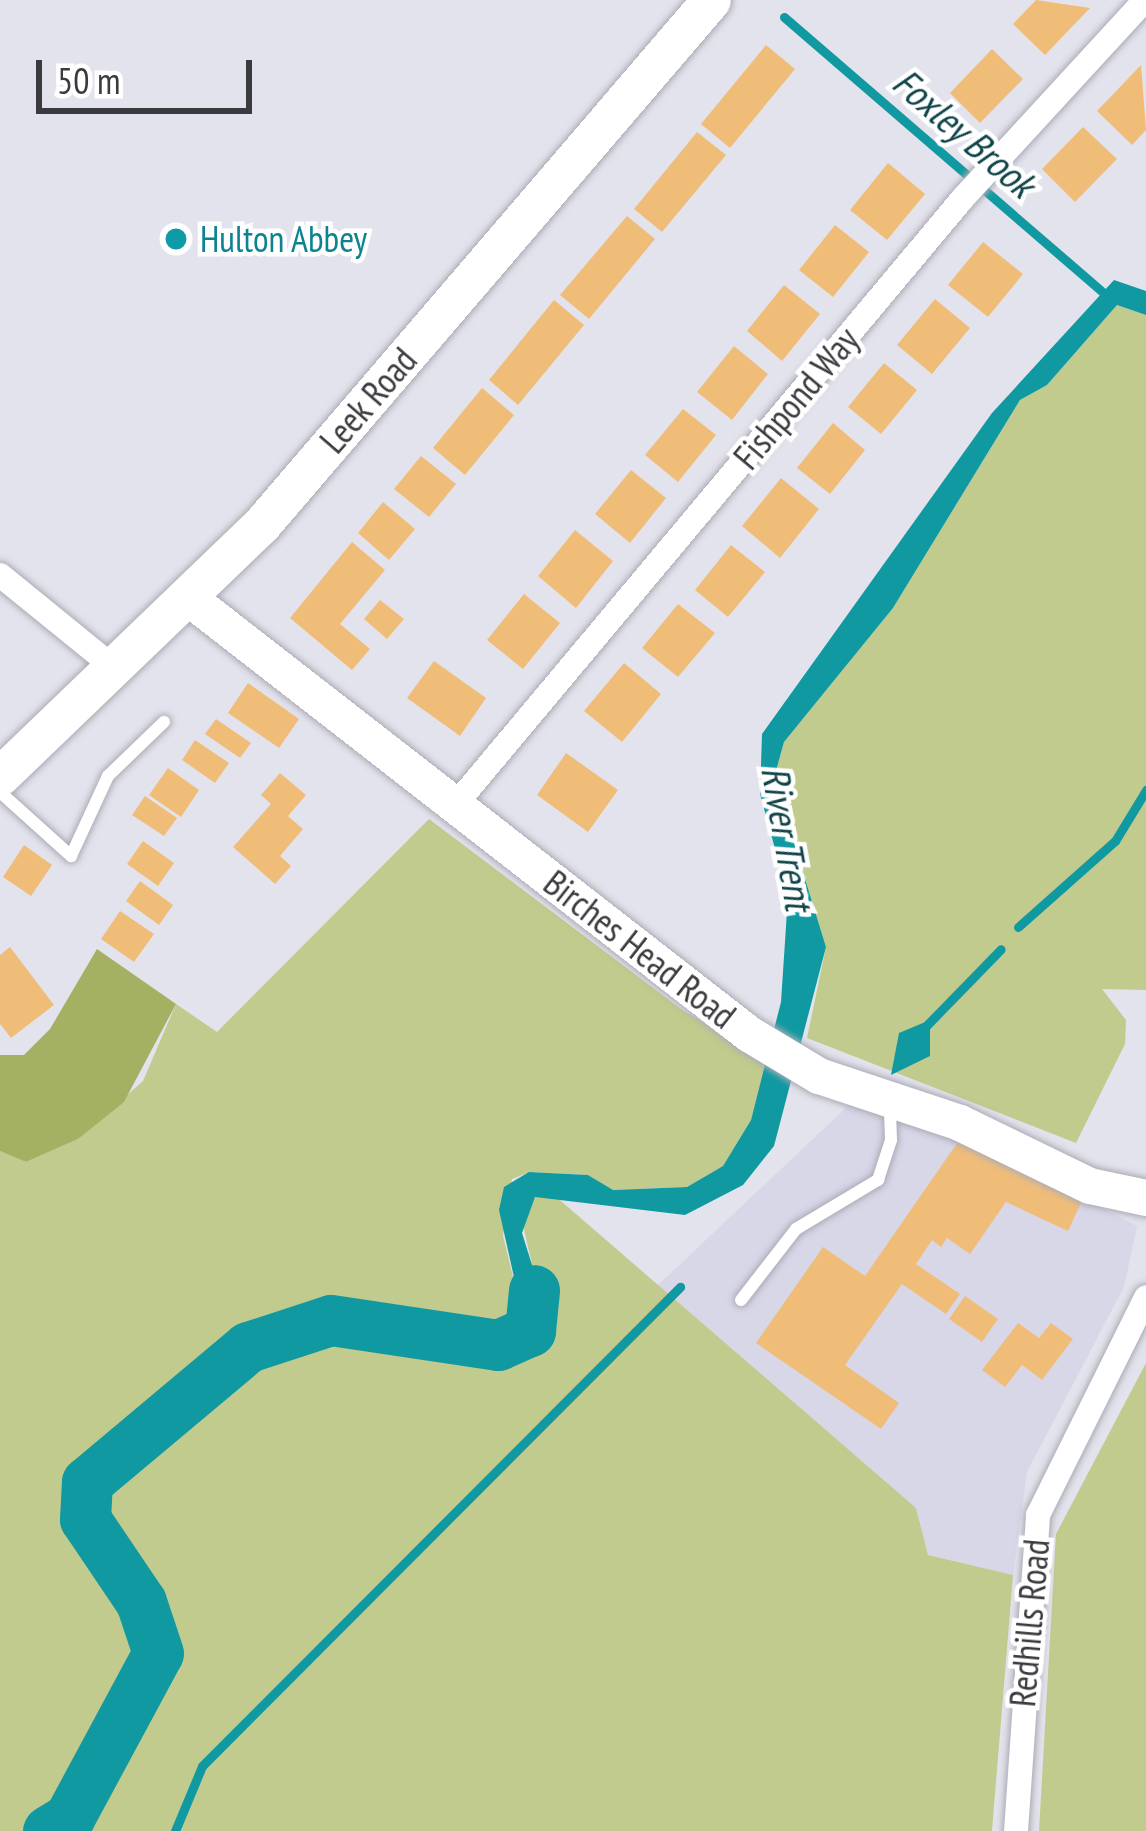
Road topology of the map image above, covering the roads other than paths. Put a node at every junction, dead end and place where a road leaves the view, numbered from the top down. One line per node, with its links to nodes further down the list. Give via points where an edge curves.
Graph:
1 (711, 0): 4 (main road, Leek Road)
2 (1145, 0): 9 (street, Fishpond Way, via 963,198)
3 (0, 574): 5 (street)
4 (190, 599): 5 (main road, Leek Road); 9 (street, Birches Head Road)
5 (117, 670): 7 (main road, Leek Road)
6 (164, 722): 8 (lane, via 108,776 71,856)
7 (0, 776)
8 (0, 792)
9 (456, 804): 10 (street, Birches Head Road, via 749,1034 819,1076)
10 (890, 1102): 11 (street, Birches Head Road, via 960,1123 1090,1186); 13 (lane, via 891,1141 878,1180 796,1229)
11 (1146, 1198)
12 (1146, 1297): 14 (street, Redhills Road, via 1037,1515)
13 (741, 1300)
14 (1016, 1831)

